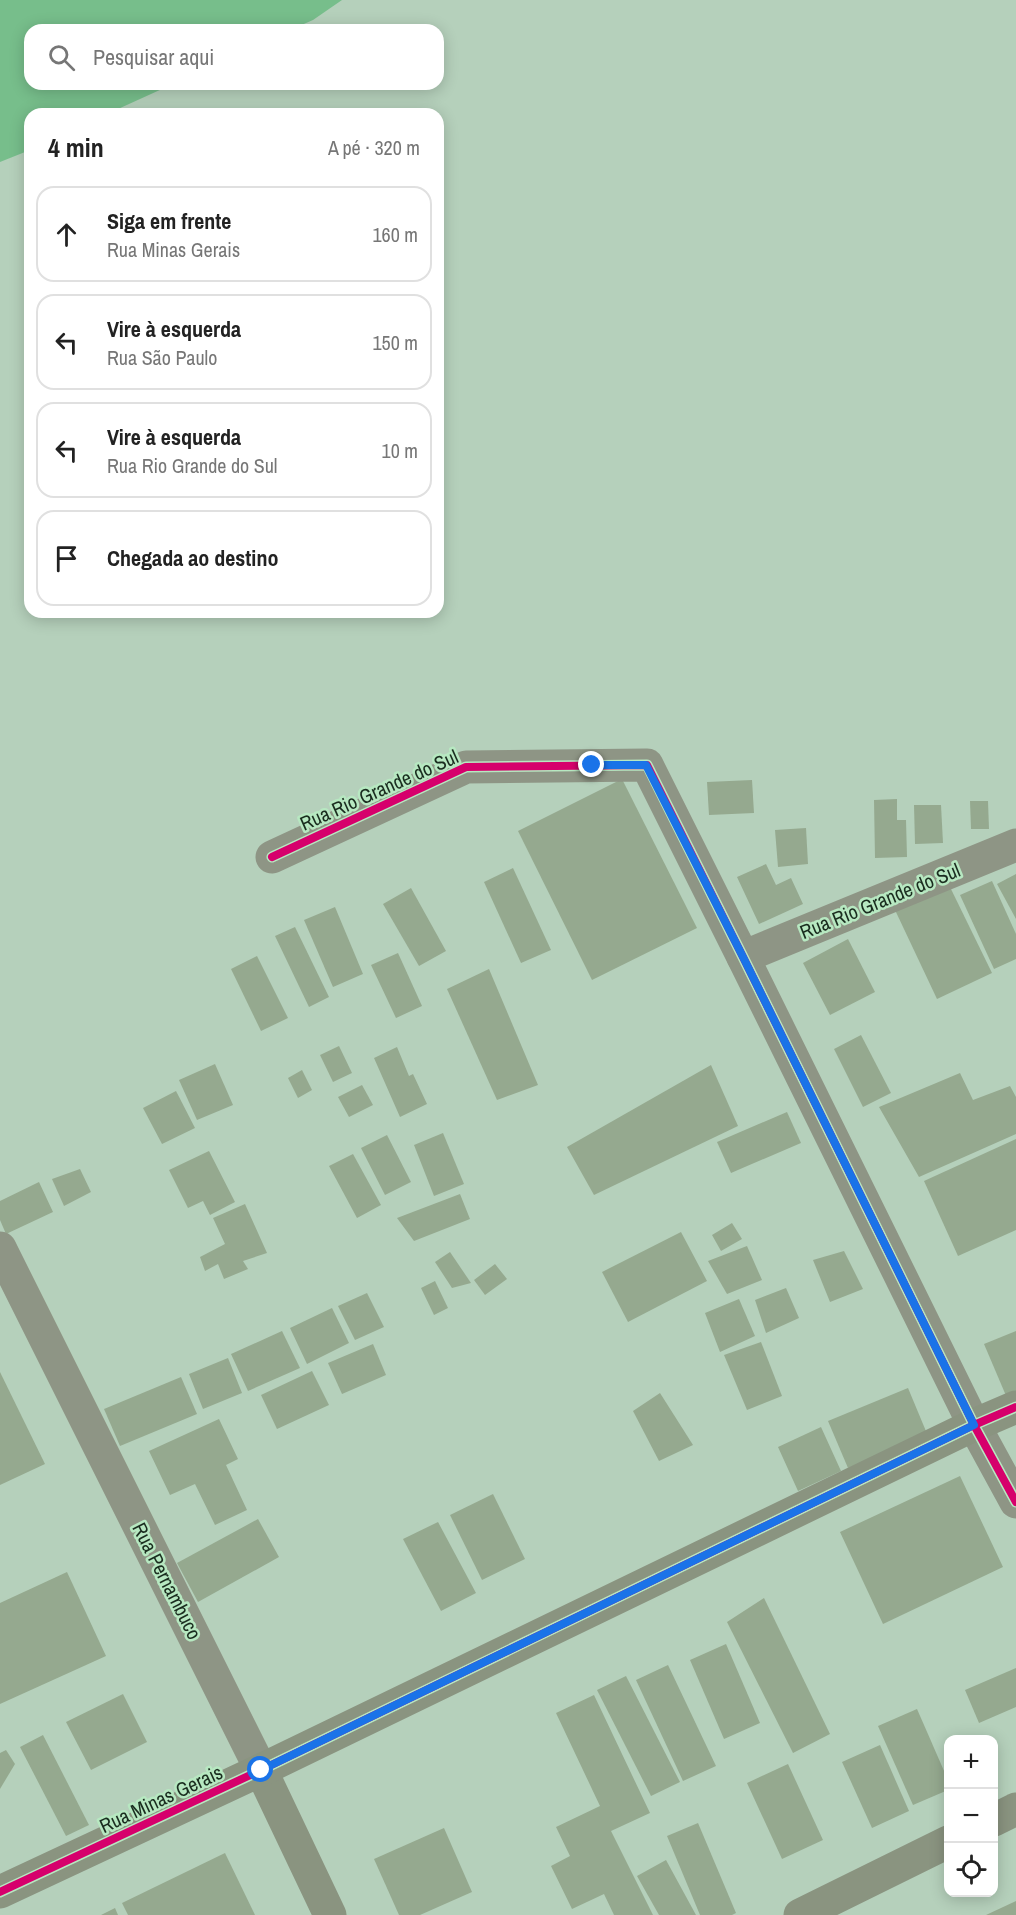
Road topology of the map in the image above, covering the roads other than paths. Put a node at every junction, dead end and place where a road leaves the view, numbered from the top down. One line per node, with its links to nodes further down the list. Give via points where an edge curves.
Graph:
1 (1016, 846): 3 (street, Rua Rio Grande do Sul)
2 (272, 857): 3 (street, Rua Rio Grande do Sul, via 466,767 646,765)
3 (743, 957): 6 (street)
4 (0, 1248): 8 (street, Rua Pernambuco)
5 (1016, 1407): 6 (street, Rua Minas Gerais)
6 (974, 1425): 7 (street); 8 (street, Rua Minas Gerais)
7 (1016, 1502)
8 (261, 1770): 12 (street, Rua Minas Gerais); 13 (street, Rua Pernambuco)
9 (1016, 1809): 10 (street)
10 (998, 1818)
11 (946, 1843): 14 (street)
12 (0, 1892)
13 (330, 1915)
14 (800, 1915)

